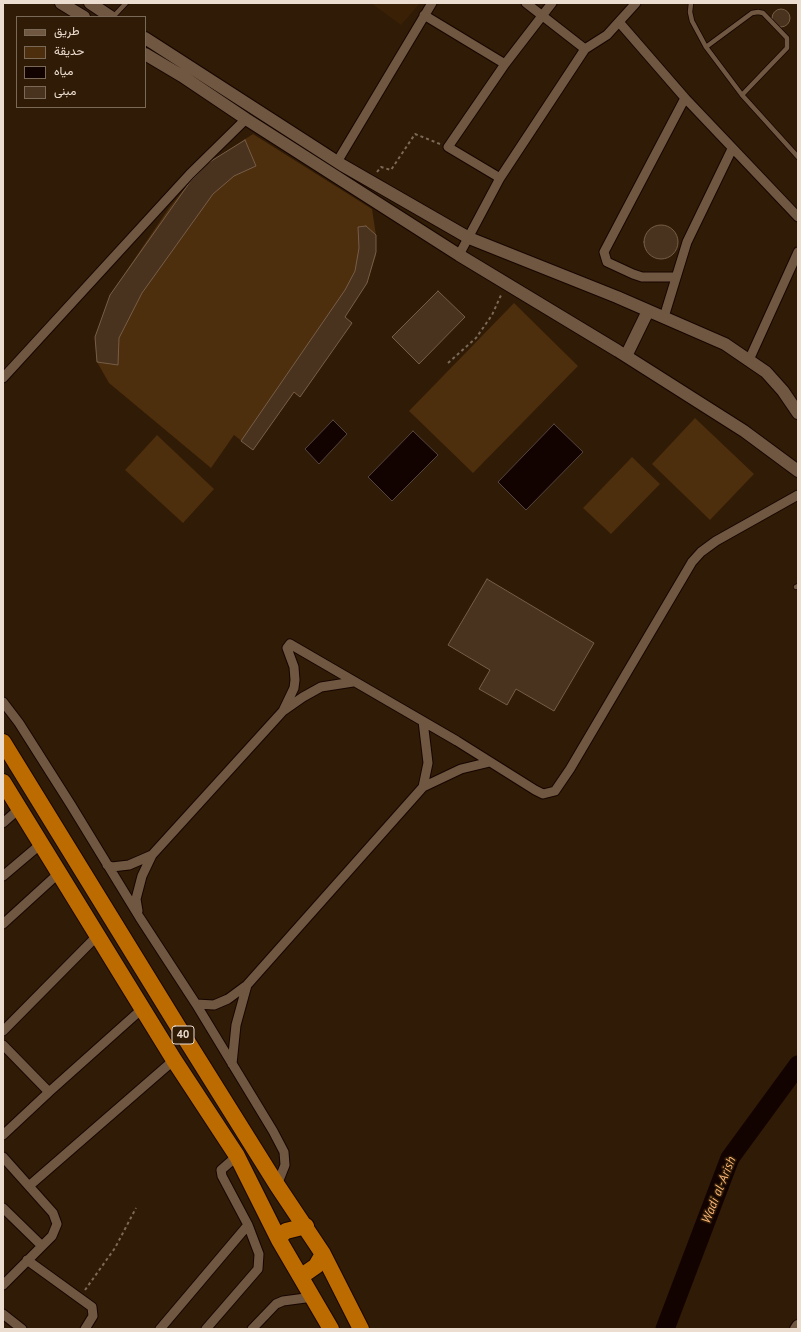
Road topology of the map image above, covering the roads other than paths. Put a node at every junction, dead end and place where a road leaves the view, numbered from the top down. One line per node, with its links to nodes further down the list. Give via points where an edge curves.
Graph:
1 (61, 3): 10 (street)
2 (90, 3): 11 (street)
3 (126, 3): 12 (lane)
4 (432, 3): 13 (street)
5 (526, 3): 9 (street)
6 (552, 3): 9 (street)
7 (636, 3): 14 (street)
8 (691, 3): 16 (lane, via 692,21)
9 (542, 15): 17 (street); 19 (street)
10 (82, 16)
11 (110, 16)
12 (113, 16)
13 (424, 16): 19 (street); 25 (street)
14 (619, 22): 17 (street, via 607,35); 21 (street)
15 (146, 39): 25 (street)
16 (706, 47): 20 (lane); 20 (lane, via 758,12 763,13 787,38 787,48)
17 (585, 49): 26 (street)
18 (146, 55): 22 (street)
19 (505, 64): 26 (street, via 448,147)
20 (742, 95): 24 (lane)
21 (685, 98): 23 (street); 31 (street, via 604,252 607,262 633,274 642,277)
22 (246, 119): 30 (street); 36 (street, via 190,174)
23 (732, 149): 27 (street); 31 (street, via 694,226)
24 (798, 157)
25 (337, 162): 28 (street)
26 (500, 178): 28 (street)
27 (798, 217)
28 (469, 238): 30 (street); 32 (street)
29 (798, 252): 35 (street)
30 (459, 255): 34 (street)
31 (676, 276): 33 (street)
32 (648, 311): 33 (street); 34 (street)
33 (664, 318): 35 (street, via 725,344)
34 (626, 356): 38 (street, via 744,431)
35 (749, 360): 37 (street, via 766,372)
36 (3, 378)
37 (798, 413)
38 (798, 471)
39 (798, 495): 45 (street, via 716,541 692,562 558,788 543,794)
40 (353, 682): 42 (street, via 321,687); 42 (street, via 290,644 287,648 294,667 295,680); 43 (street)
41 (3, 702): 52 (street, via 19,723)
42 (284, 711): 51 (street)
43 (423, 722): 45 (street); 47 (street, via 428,763)
44 (3, 742): 61 (highway, 40)
45 (490, 762): 47 (street, via 461,769)
46 (3, 782): 48 (highway, 40)
47 (423, 787): 58 (street)
48 (20, 808): 49 (street); 50 (highway, 40)
49 (3, 823)
50 (42, 843): 53 (highway, 40); 54 (street)
51 (152, 855): 52 (street, via 129,865); 55 (street, via 142,876 136,899)
52 (107, 865): 55 (street)
53 (59, 873): 56 (street); 57 (highway, 40)
54 (3, 876)
55 (140, 918): 59 (street)
56 (3, 924)
57 (98, 935): 60 (highway, 40); 62 (street)
58 (247, 985): 59 (street, via 228,999 214,1005); 66 (street, via 236,1025)
59 (196, 1004): 66 (street)
60 (143, 1008): 63 (highway, 40); 67 (street)
61 (177, 1025): 63 (highway); 71 (highway, 40)
62 (3, 1031)
63 (160, 1037): 65 (highway, 40)
64 (3, 1045): 67 (street)
65 (174, 1060): 69 (highway, 40); 72 (street)
66 (232, 1065): 71 (street, via 284,1152 285,1165)
67 (49, 1092): 68 (street)
68 (3, 1135)
69 (236, 1156): 74 (street, via 221,1170 222,1176); 76 (highway, 40)
70 (3, 1157): 72 (street)
71 (277, 1185): 75 (highway, 40)
72 (29, 1186): 77 (street, via 56,1218 56,1230)
73 (3, 1209): 77 (street)
74 (248, 1225): 87 (street); 88 (street, via 259,1254 258,1269)
75 (306, 1226): 76 (highway, via 286,1231); 78 (highway, 40)
76 (279, 1240): 80 (highway, 40)
77 (42, 1246): 79 (street)
78 (323, 1254): 80 (highway, via 316,1266); 91 (highway, 40)
79 (27, 1260): 81 (street); 86 (street, via 93,1310 93,1316)
80 (300, 1275): 82 (highway, 40)
81 (3, 1285)
82 (312, 1297): 89 (street, via 276,1304); 90 (highway, 40)
83 (3, 1314): 85 (street)
84 (798, 1326): 92 (street)
85 (22, 1329)
86 (85, 1329)
87 (160, 1329)
88 (206, 1329)
89 (252, 1329)
90 (331, 1329)
91 (361, 1329)
92 (796, 1329)

